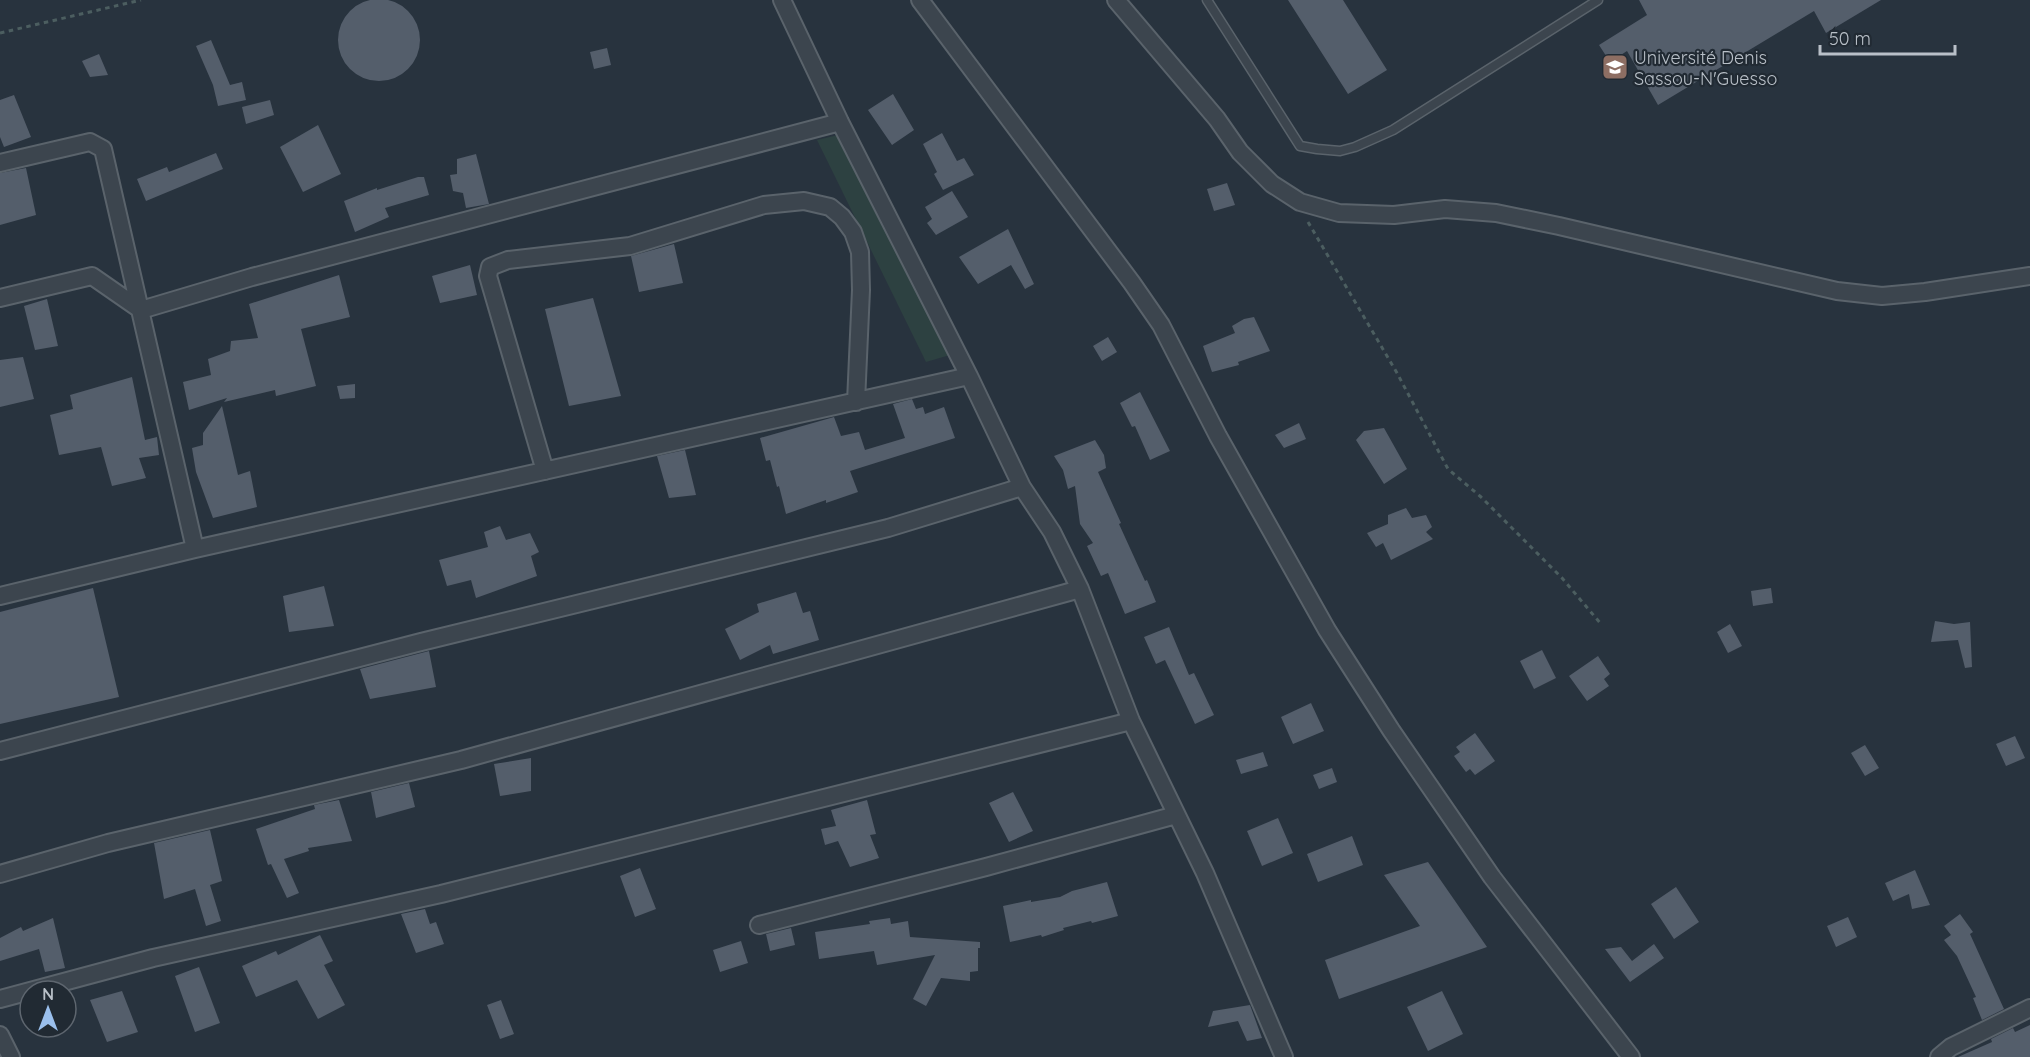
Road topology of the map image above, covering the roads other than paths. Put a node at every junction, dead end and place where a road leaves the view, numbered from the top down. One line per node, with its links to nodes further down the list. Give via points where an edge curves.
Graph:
1 (782, 0): 6 (street)
2 (920, 0): 28 (street, via 1161,325 1298,578 1390,730 1492,877)
3 (1116, 0): 8 (street, via 1240,152 1272,184 1300,202 1339,213 1394,215 1445,209 1496,213 1837,291 1882,296)
4 (1207, 0): 5 (lane, via 1299,146 1340,151 1393,130)
5 (1598, 0)
6 (840, 122): 10 (street, via 252,277); 11 (street)
7 (0, 163): 10 (street, via 90,142 103,149)
8 (2030, 276)
9 (0, 297): 10 (street, via 92,276)
10 (141, 310): 15 (street)
11 (969, 376): 12 (street); 14 (street)
12 (856, 402): 13 (street); 13 (street, via 860,252 853,232 830,207 804,201 764,205 630,246 508,260 490,267 488,276)
13 (545, 471): 15 (street)
14 (1022, 487): 16 (street, via 1052,532); 19 (street, via 888,528)
15 (195, 549): 17 (street)
16 (1080, 589): 18 (street); 21 (street, via 461,760 108,843)
17 (0, 596)
18 (1131, 721): 20 (street); 23 (street, via 441,894 153,958)
19 (0, 751)
20 (1176, 815): 22 (street); 27 (street)
21 (0, 874)
22 (759, 925)
23 (0, 999)
24 (2030, 1008): 29 (street, via 1951,1047)
25 (0, 1035): 26 (street)
26 (10, 1057)
27 (1284, 1057)
28 (1631, 1057)
29 (1939, 1057)

